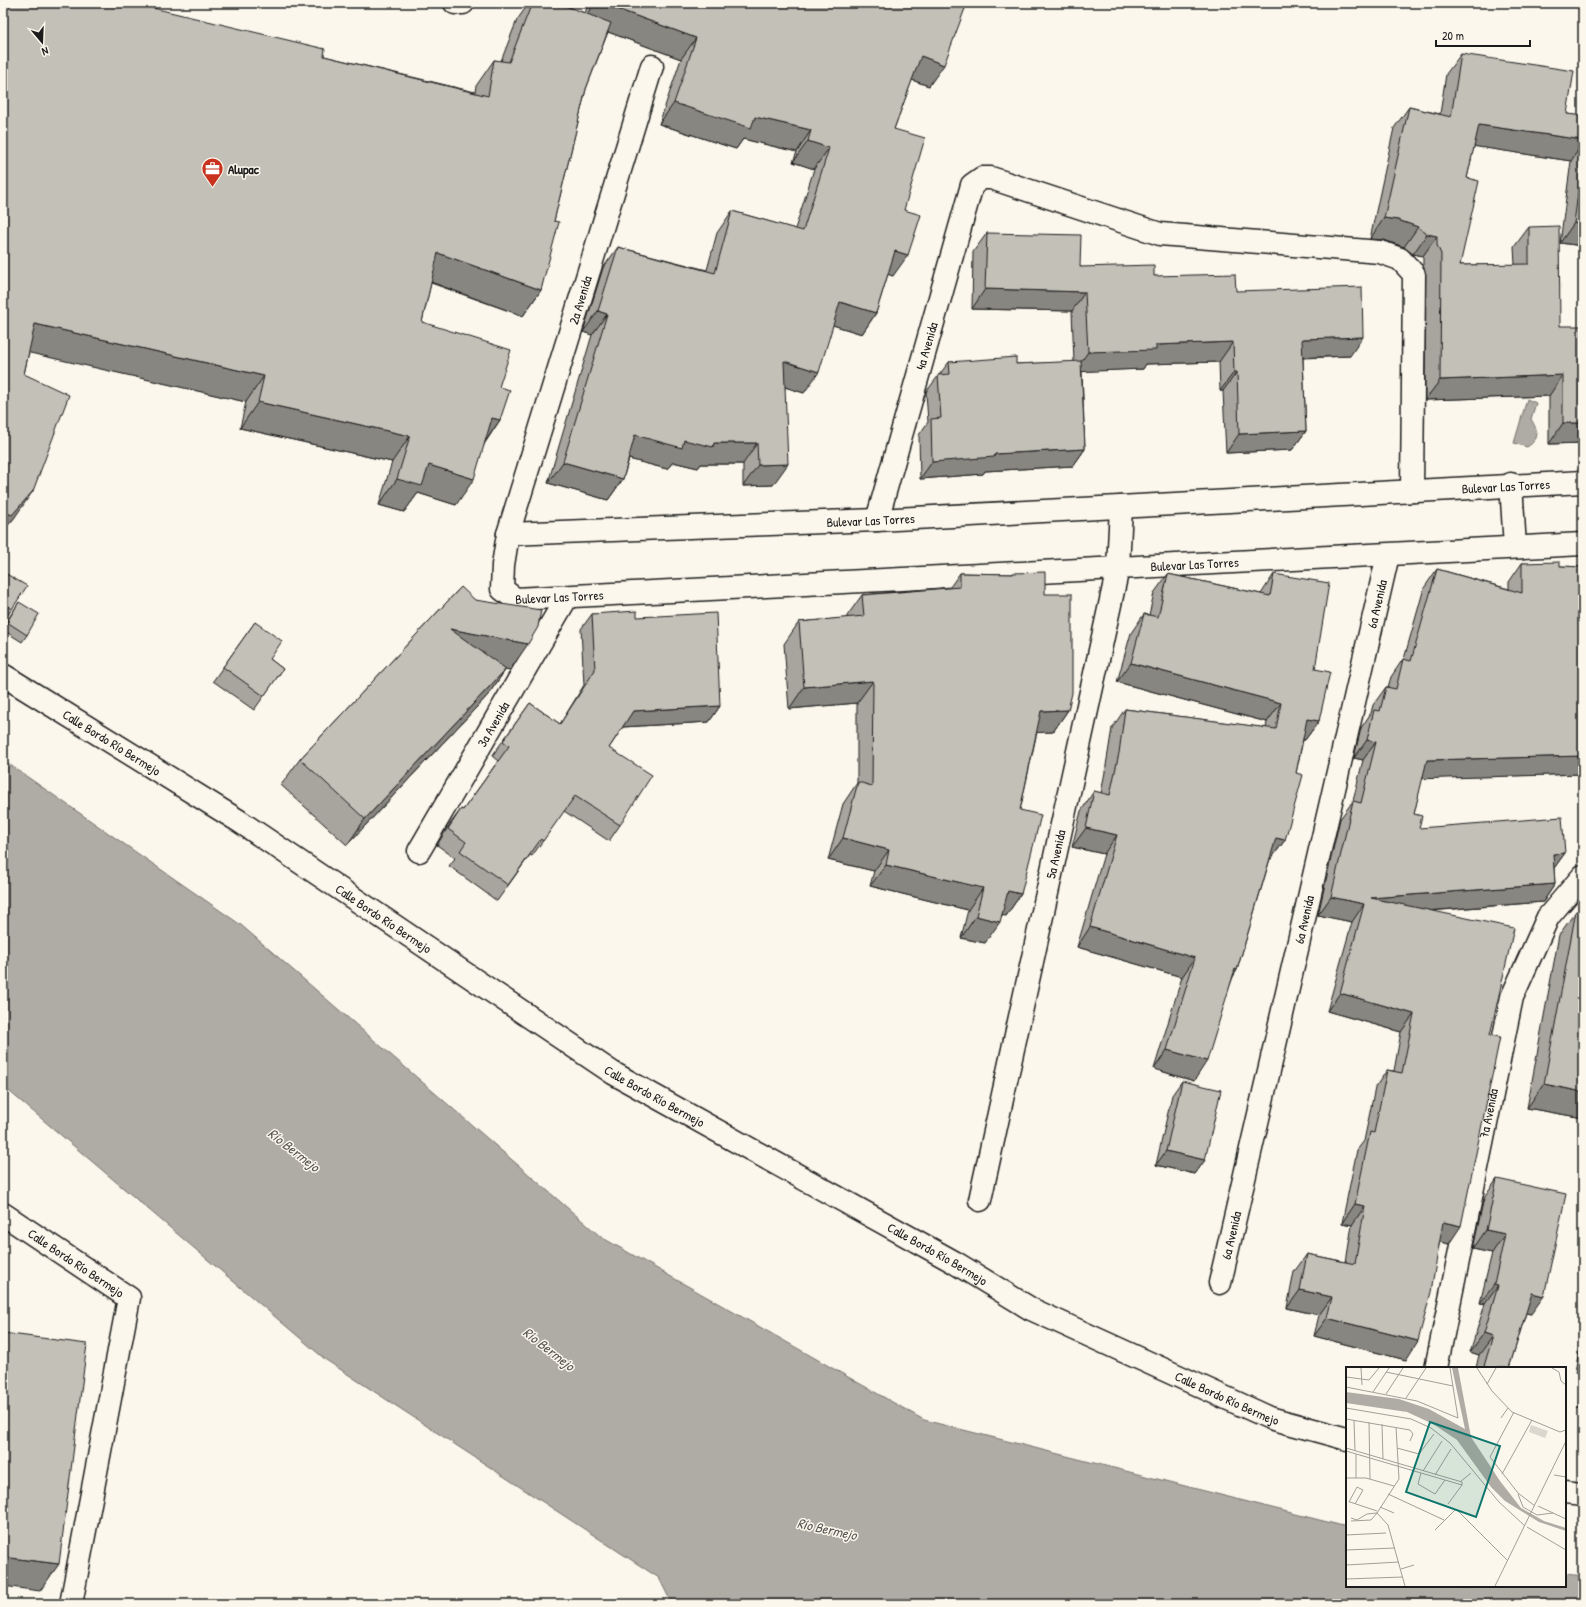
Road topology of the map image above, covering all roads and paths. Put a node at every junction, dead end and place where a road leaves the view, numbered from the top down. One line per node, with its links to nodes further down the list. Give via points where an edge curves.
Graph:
1 (455, 3): 2 (street)
2 (463, 3)
3 (652, 66): 9 (street, 2a Avenida)
4 (1583, 482): 5 (street, Bulevar Las Torres)
5 (1511, 484): 6 (street, Bulevar Las Torres); 11 (street)
6 (1412, 491): 7 (street, Bulevar Las Torres); 8 (street, 4a Avenida, via 1414,274 1400,259 1380,252 1160,234 991,178 982,178 972,185)
7 (1121, 507): 8 (street, Bulevar Las Torres); 13 (street, 5a Avenida)
8 (877, 520): 9 (street, Bulevar Las Torres)
9 (508, 534): 14 (street, Bulevar Las Torres, via 502,589 515,599)
10 (1583, 544): 11 (street, Bulevar Las Torres)
11 (1515, 547): 12 (street, Bulevar Las Torres)
12 (1388, 555): 13 (street, Bulevar Las Torres); 20 (street, 6a Avenida)
13 (1118, 568): 14 (street, Bulevar Las Torres); 18 (street, 5a Avenida)
14 (566, 597): 16 (street, 3a Avenida)
15 (3, 675): 22 (street, Calle Bordo Río Bermejo, via 239,821 613,1073 954,1262 1031,1309 1270,1418)
16 (419, 851)
17 (1583, 876): 21 (street, 7a Avenida, via 1548,917 1512,997)
18 (980, 1200)
19 (3, 1214): 25 (street, Calle Bordo Río Bermejo, via 129,1298)
20 (1220, 1283)
21 (1436, 1367)
22 (1346, 1439)
23 (1566, 1492): 24 (street)
24 (1583, 1494)
25 (71, 1604)

